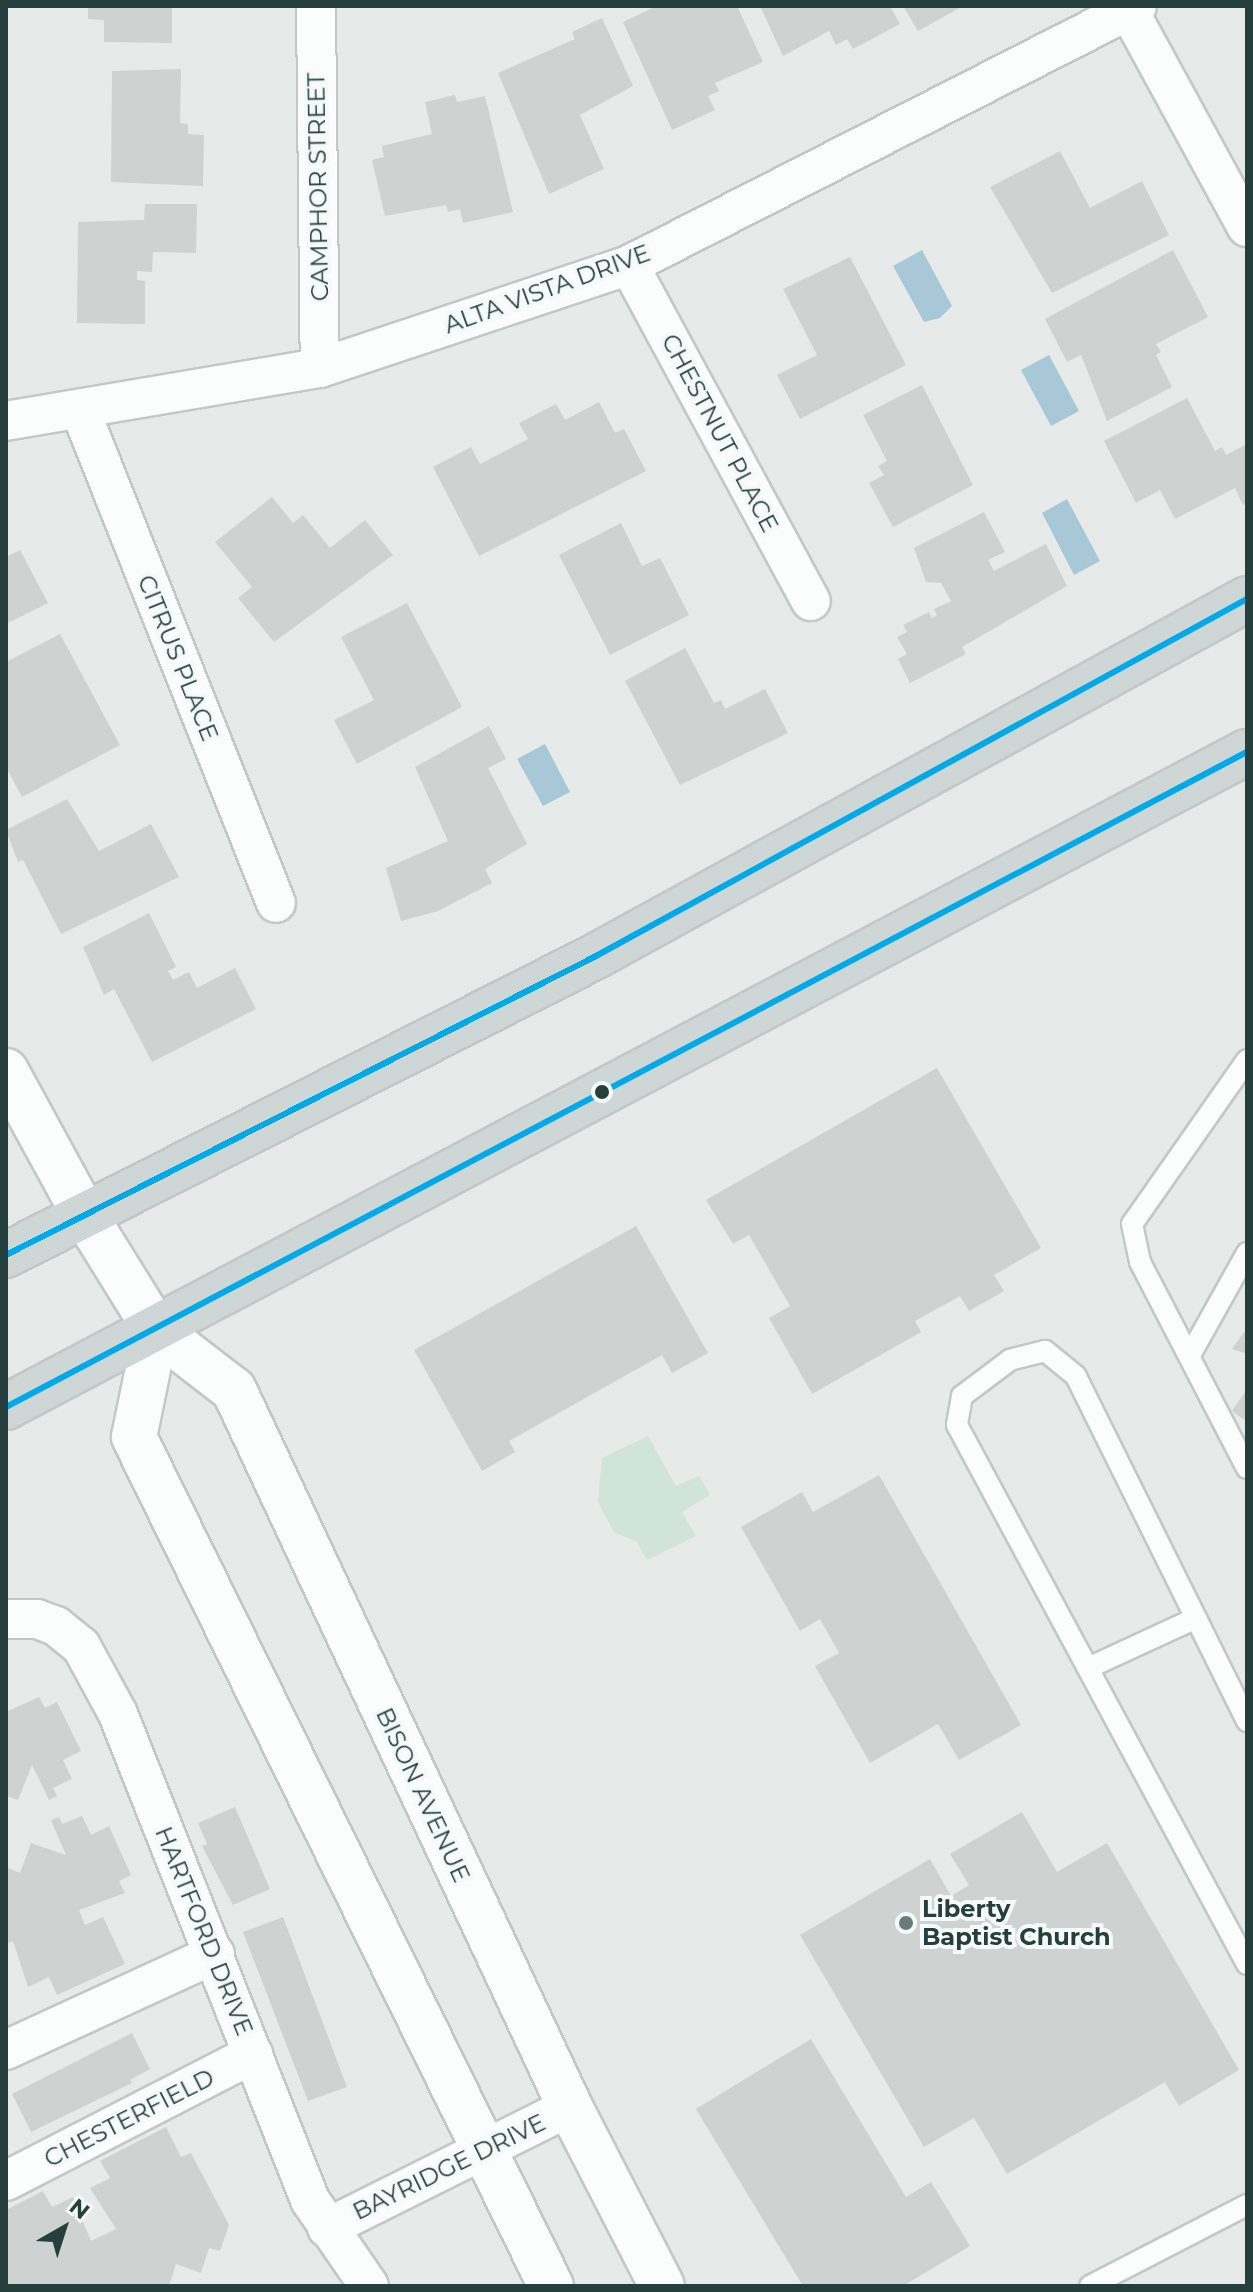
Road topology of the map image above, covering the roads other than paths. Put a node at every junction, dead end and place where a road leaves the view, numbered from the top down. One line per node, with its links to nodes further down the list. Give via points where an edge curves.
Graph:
1 (316, 6): 5 (street, CAMPHOR STREET)
2 (1133, 8): 3 (street); 4 (street, ALTA VISTA DRIVE)
3 (1247, 227)
4 (629, 265): 5 (street, ALTA VISTA DRIVE); 9 (street, CHESTNUT PLACE)
5 (320, 368): 6 (street, ALTA VISTA DRIVE)
6 (81, 412): 7 (street, ALTA VISTA DRIVE); 11 (street, CITRUS PLACE)
7 (6, 421)
8 (1247, 599): 14 (main road, via 596,956)
9 (811, 601)
10 (1247, 752): 17 (main road)
11 (276, 903)
12 (1247, 1060): 18 (lane, via 1132,1224 1140,1262)
13 (6, 1071): 14 (main road, BISON AVENUE)
14 (84, 1214): 16 (main road); 17 (main road, BISON AVENUE)
15 (1247, 1253): 18 (lane)
16 (6, 1255)
17 (156, 1330): 19 (main road); 29 (main road, BISON AVENUE, via 234,1390); 30 (main road, via 134,1437)
18 (1190, 1355): 20 (lane)
19 (6, 1407)
20 (1247, 1468)
21 (1196, 1618): 23 (lane); 23 (lane, via 1076,1376 1045,1351 1010,1360 962,1396 957,1425); 24 (lane)
22 (6, 1619): 25 (street, HARTFORD DRIVE, via 37,1619 81,1646 135,1751)
23 (1088, 1668): 26 (lane)
24 (1247, 1721)
25 (215, 1954): 27 (street); 28 (street, HARTFORD DRIVE)
26 (1247, 1964)
27 (6, 2050)
28 (253, 2054): 31 (street, CHESTERFIELD); 33 (street, HARTFORD DRIVE, via 310,2200)
29 (570, 2107): 30 (street, BAYRIDGE DRIVE); 36 (main road, BISON AVENUE)
30 (485, 2150): 33 (street, BAYRIDGE DRIVE); 35 (main road)
31 (6, 2181)
32 (1247, 2205): 37 (lane)
33 (327, 2228): 34 (street, HARTFORD DRIVE)
34 (369, 2286)
35 (551, 2286)
36 (662, 2286)
37 (1090, 2286)

